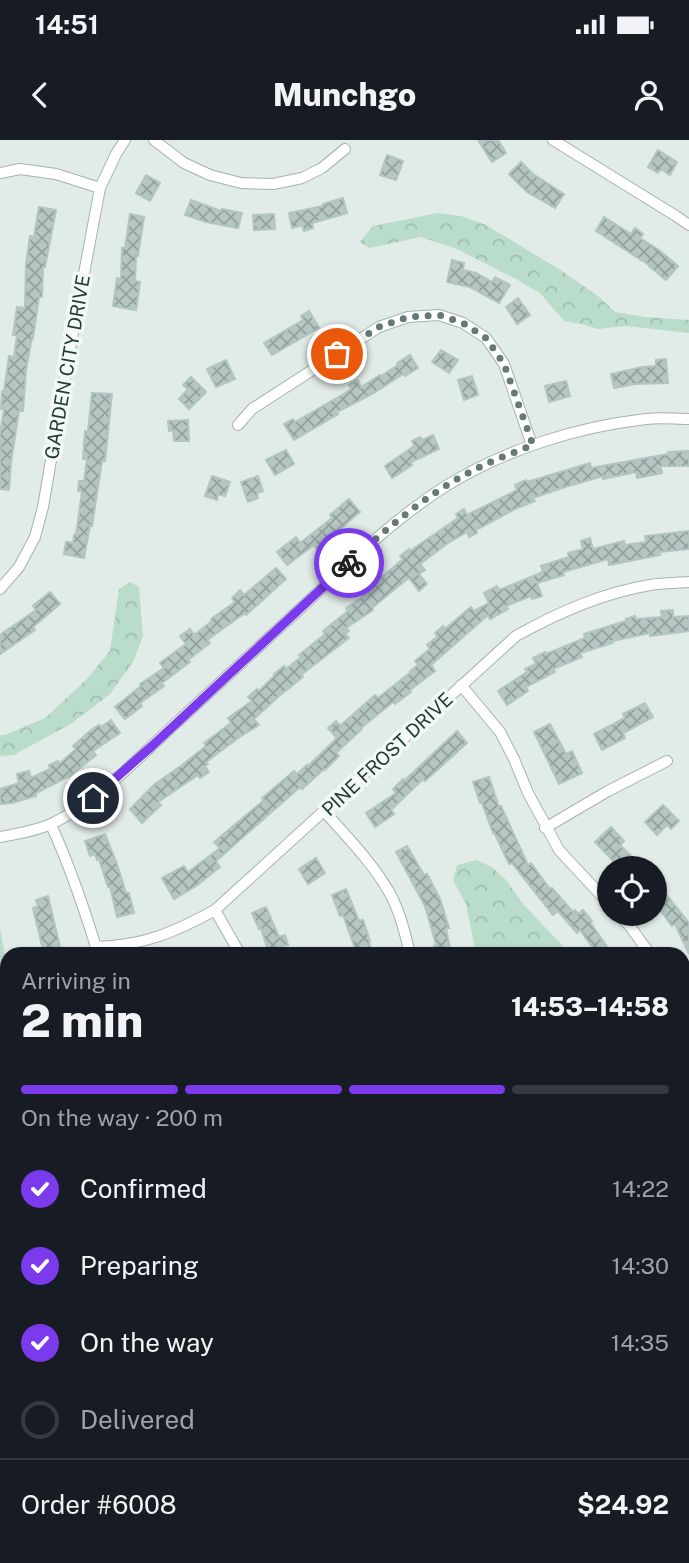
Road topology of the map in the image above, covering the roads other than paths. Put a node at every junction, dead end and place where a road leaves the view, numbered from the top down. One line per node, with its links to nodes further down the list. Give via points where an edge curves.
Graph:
1 (125, 140): 6 (street, GARDEN CITY DRIVE)
2 (154, 140): 4 (street, via 184,163 241,183 273,184 302,178)
3 (553, 140): 7 (street)
4 (345, 149)
5 (0, 173): 6 (street, via 20,169 57,174)
6 (100, 188): 12 (street, GARDEN CITY DRIVE, via 43,507 35,537)
7 (689, 225)
8 (689, 419): 10 (street, via 598,426)
9 (238, 425): 10 (street, via 252,409 379,327 408,317 439,315 463,323 492,346 504,364)
10 (533, 445): 16 (street, via 482,466 403,517 93,798)
11 (689, 582): 13 (street, PINE FROST DRIVE, via 619,592 554,615 516,636)
12 (0, 589)
13 (461, 685): 15 (street, PINE FROST DRIVE); 17 (street, via 500,732)
14 (667, 761): 17 (street)
15 (324, 811): 20 (street, PINE FROST DRIVE); 25 (street, via 390,893)
16 (51, 825): 18 (street); 22 (street)
17 (545, 828): 19 (street)
18 (0, 837)
19 (597, 891)
20 (215, 910): 23 (street, PINE FROST DRIVE, via 162,936); 24 (street)
21 (630, 926): 26 (street)
22 (95, 947)
23 (116, 947)
24 (236, 947)
25 (409, 947)
26 (645, 947)

